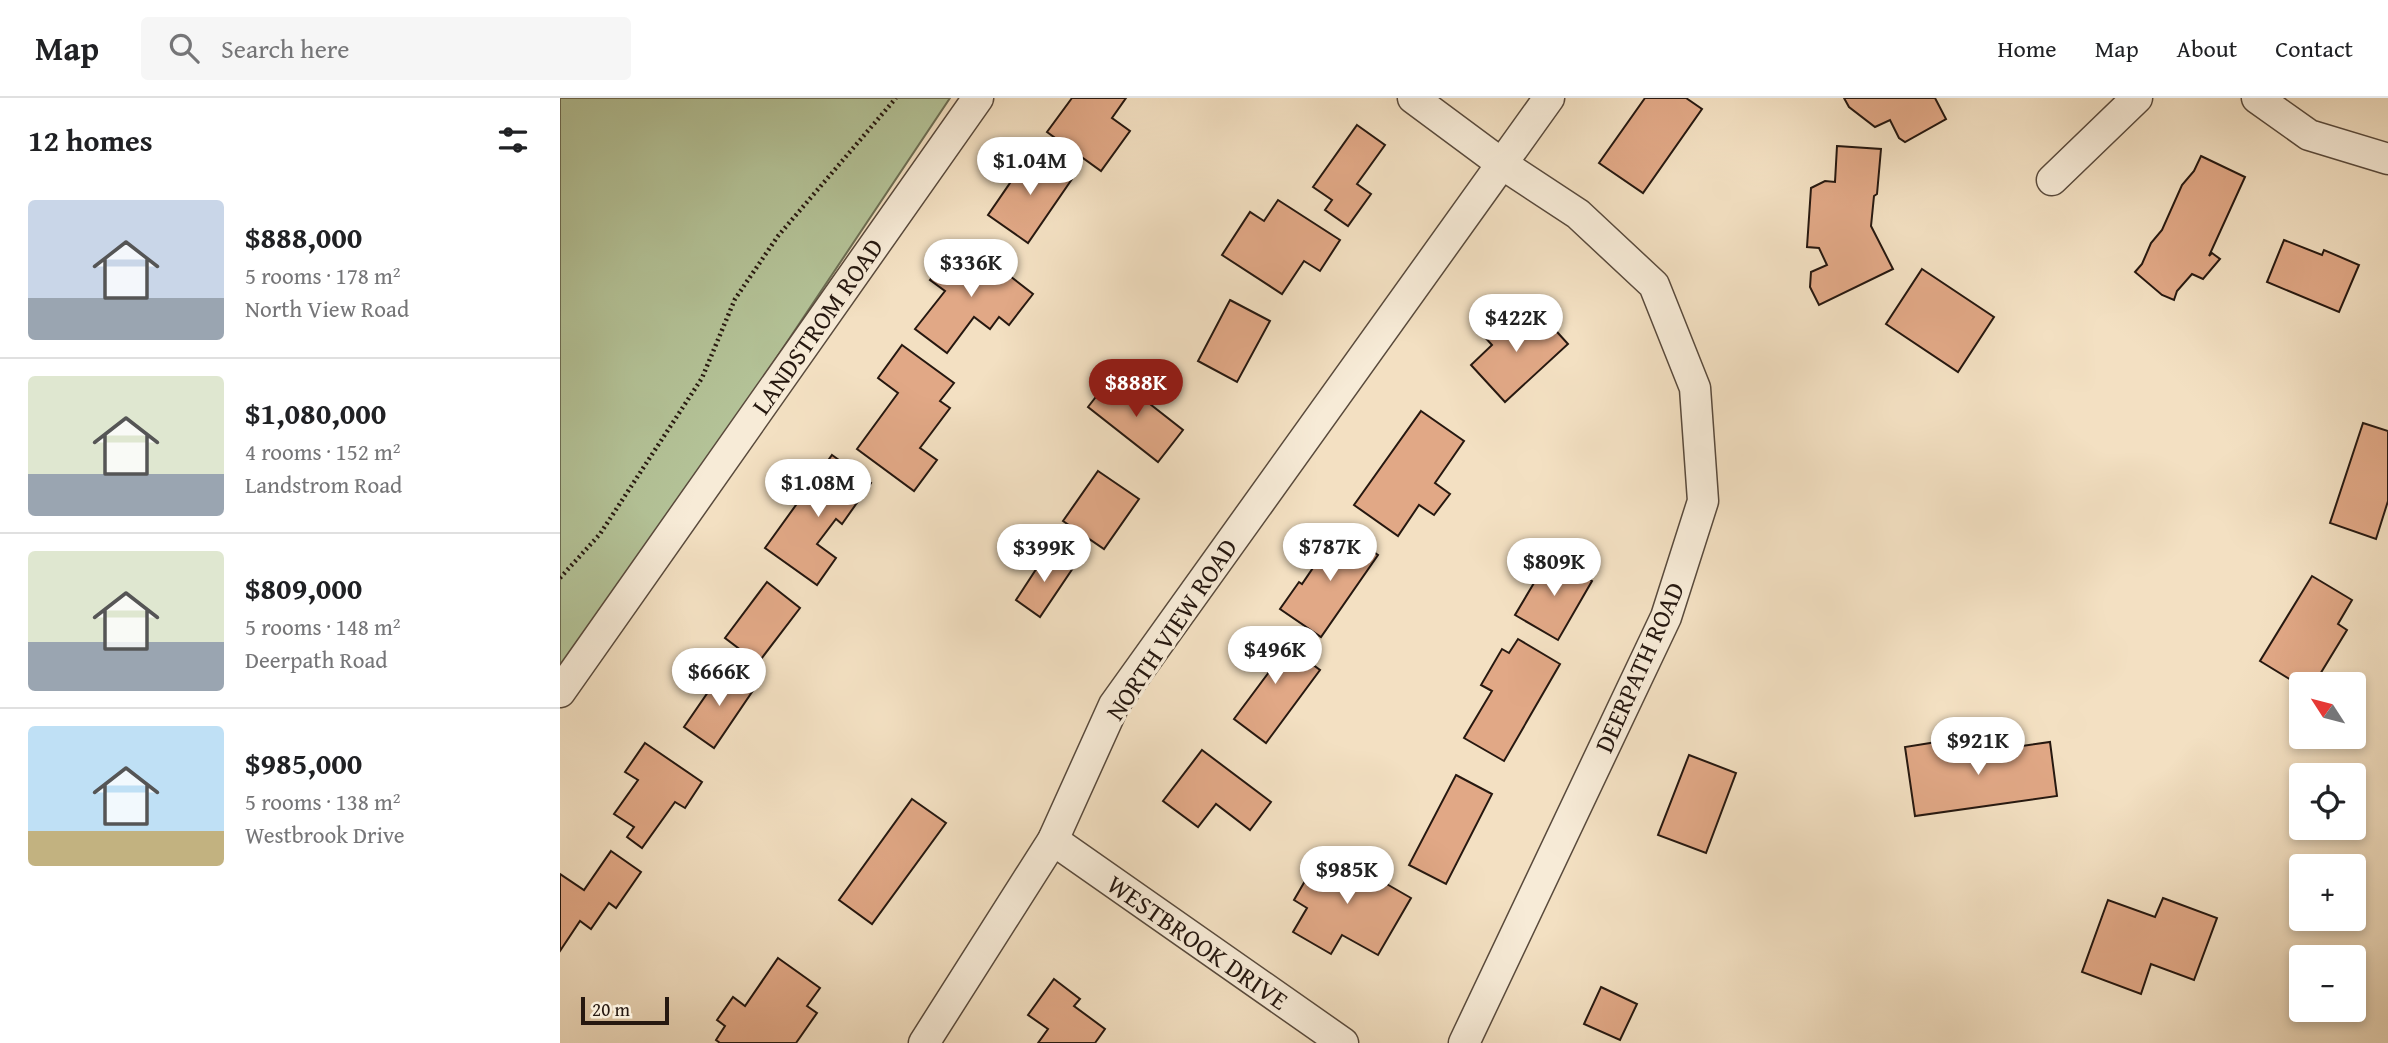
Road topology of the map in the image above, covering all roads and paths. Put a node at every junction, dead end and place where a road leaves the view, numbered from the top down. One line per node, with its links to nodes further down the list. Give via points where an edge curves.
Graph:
1 (896, 98): 10 (path, via 778,236 735,299 702,378 600,534)
2 (978, 98): 11 (street, LANDSTROM ROAD)
3 (1413, 98): 8 (street, DEERPATH ROAD)
4 (1549, 98): 8 (street, NORTH VIEW ROAD)
5 (2137, 98): 9 (street)
6 (2257, 98): 7 (street, via 2309,135)
7 (2388, 159)
8 (1502, 164): 12 (street, NORTH VIEW ROAD, via 1114,705); 15 (street, DEERPATH ROAD, via 1578,214 1654,285 1695,388 1703,501 1666,617)
9 (2052, 180)
10 (560, 578)
11 (560, 692)
12 (1053, 840): 13 (street, NORTH VIEW ROAD); 14 (street, WESTBROOK DRIVE)
13 (924, 1043)
14 (1343, 1043)
15 (1464, 1043)

